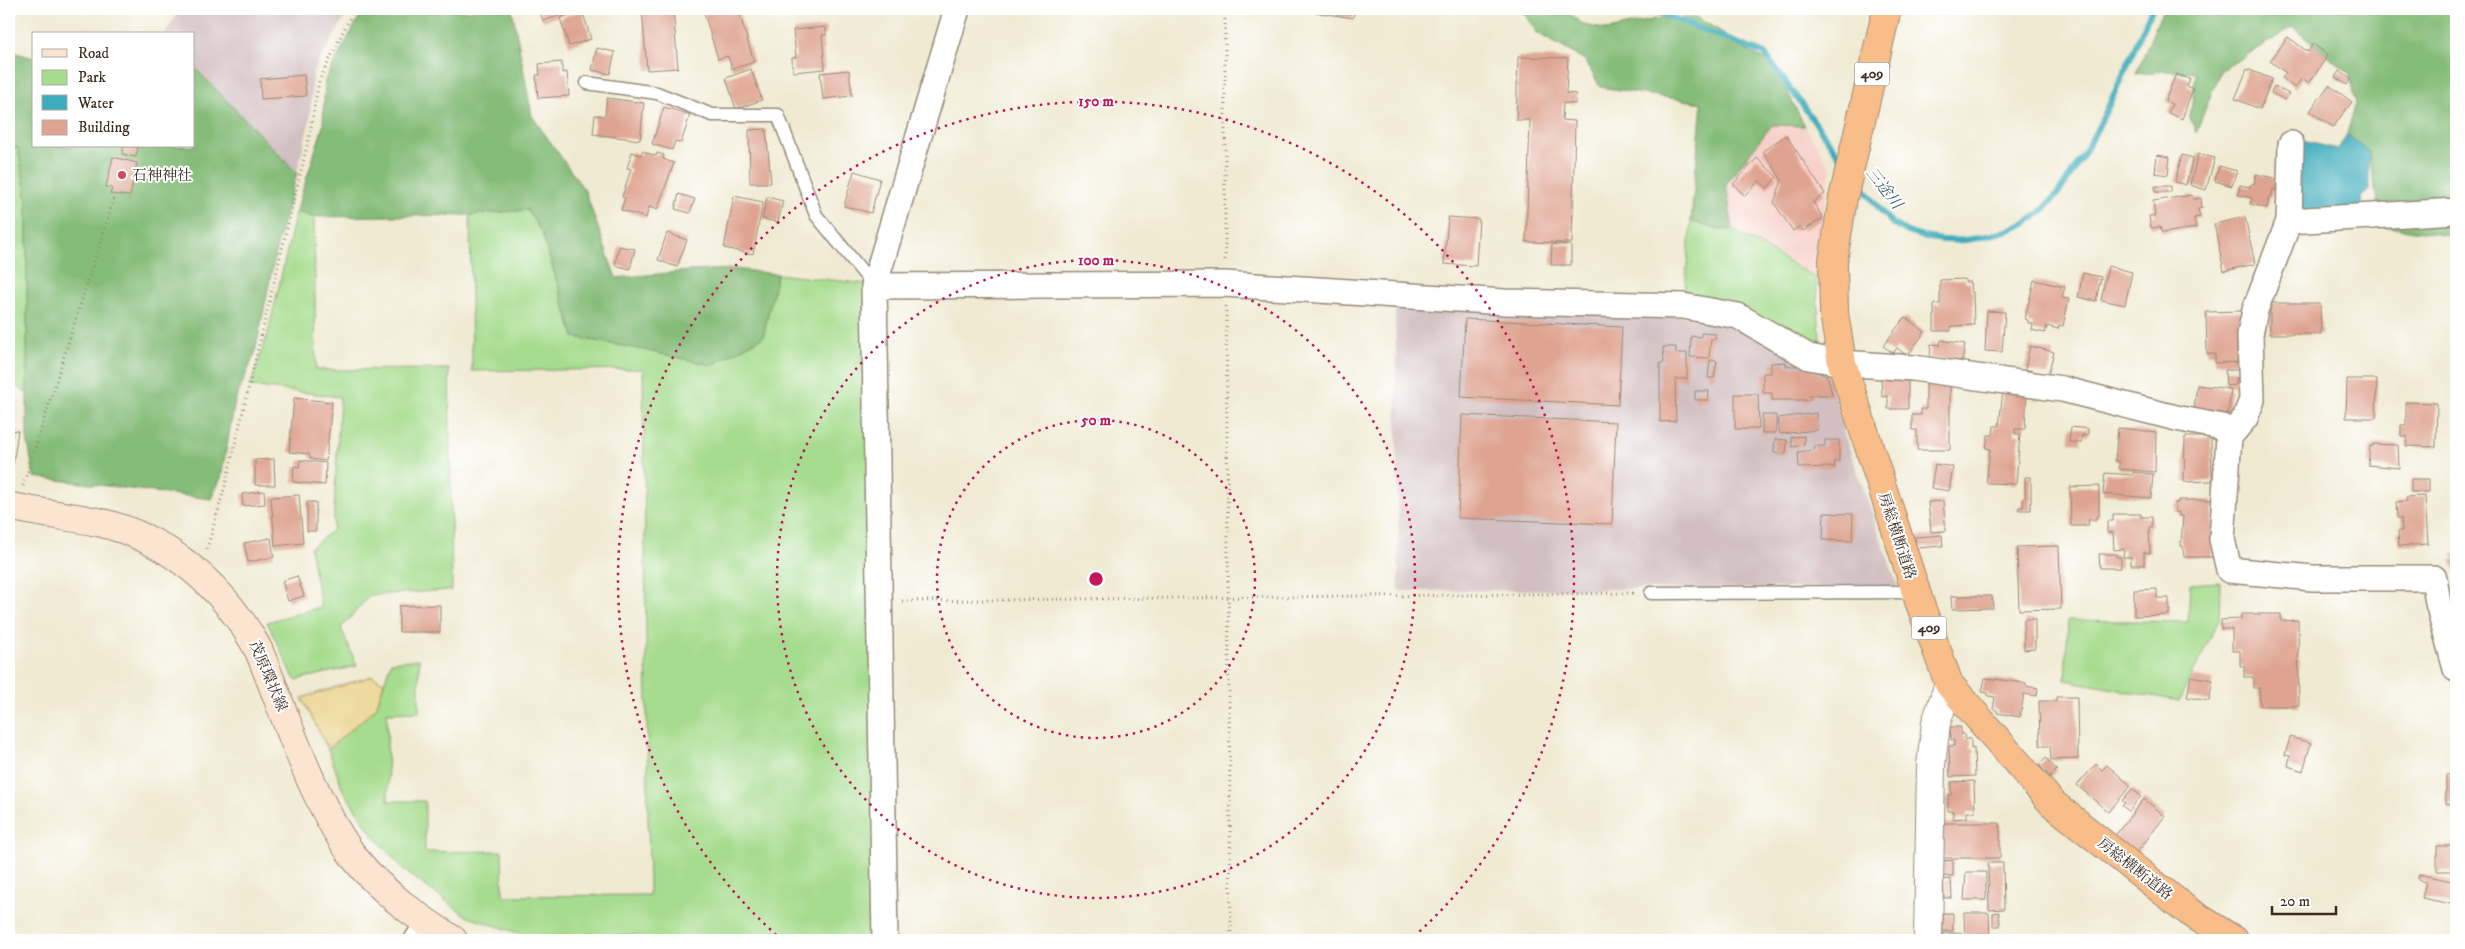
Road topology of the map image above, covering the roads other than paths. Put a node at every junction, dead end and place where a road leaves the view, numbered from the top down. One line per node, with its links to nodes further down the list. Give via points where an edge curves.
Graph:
1 (957, 9): 7 (street)
2 (1887, 9): 8 (highway, 房総横断道路 / 409, via 1843,198 1833,261 1834,313)
3 (587, 83): 7 (lane, via 657,93 712,115 778,115 816,215)
4 (2291, 144): 6 (street)
5 (2456, 211): 6 (street)
6 (2289, 221): 9 (street, via 2255,310 2250,334 2252,400 2244,418)
7 (874, 286): 8 (street, via 1225,284 1505,302 1683,306 1738,316 1808,357); 17 (street)
8 (1842, 363): 9 (street, via 1913,368 2062,389 2222,427); 11 (highway, 房総横断道路 / 409)
9 (2229, 437): 13 (street, via 2222,539 2229,570 2312,578 2434,578)
10 (15, 499): 15 (main road, 茂原環状線, via 109,525 164,548 200,574 234,610 259,651 327,815 357,861)
11 (1916, 592): 12 (lane); 14 (highway, 房総横断道路 / 409)
12 (1651, 593)
13 (2456, 669)
14 (1949, 684): 18 (street, via 1936,723 1931,765); 19 (highway, 房総横断道路 / 409, via 2052,803 2188,911)
15 (422, 932): 16 (main road, 茂原環状線)
16 (453, 940)
17 (885, 940)
18 (1928, 940)
19 (2234, 940)

